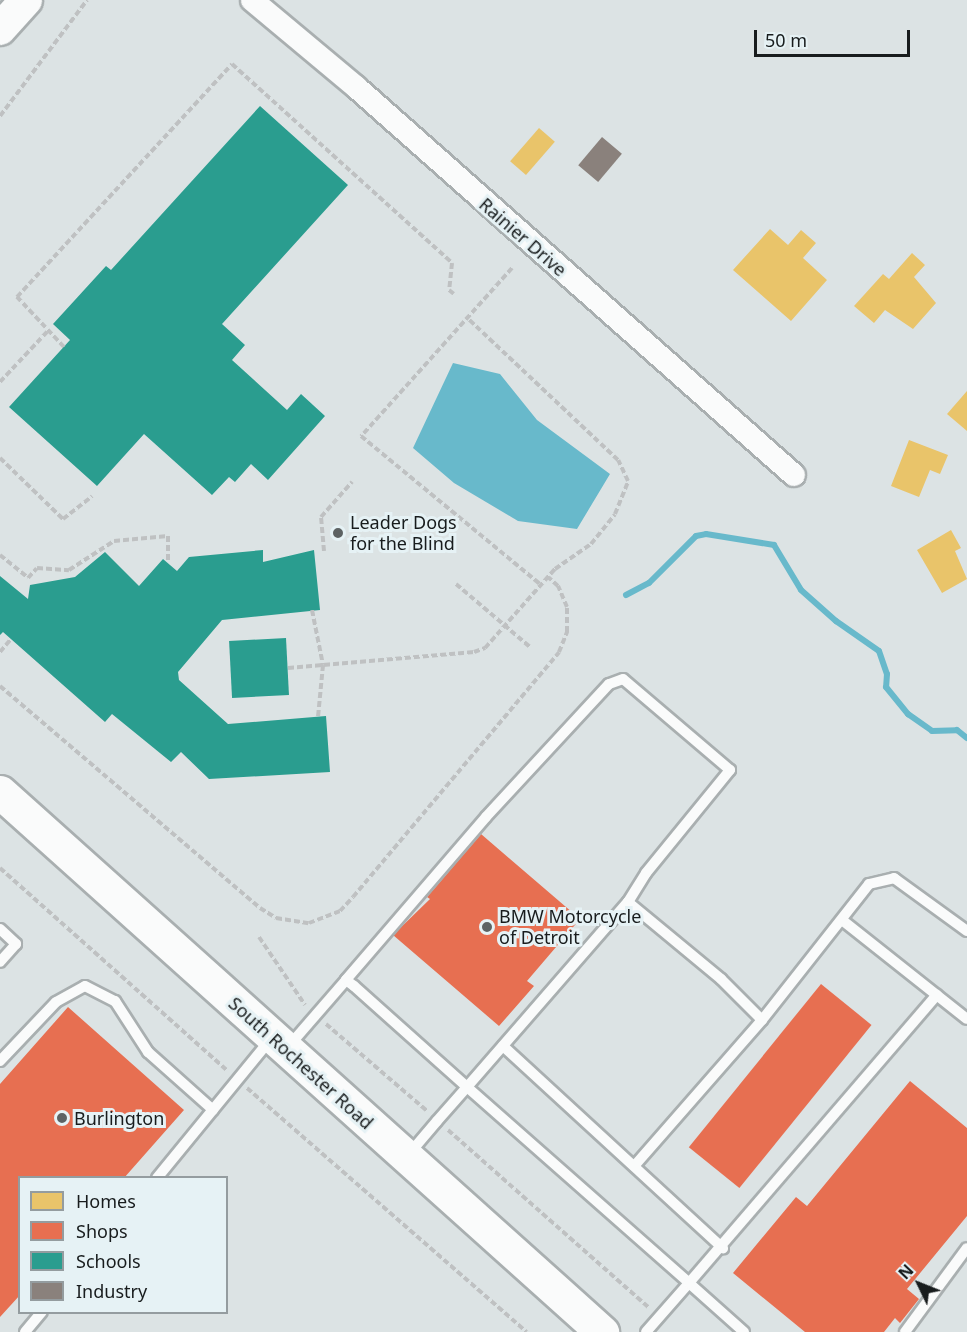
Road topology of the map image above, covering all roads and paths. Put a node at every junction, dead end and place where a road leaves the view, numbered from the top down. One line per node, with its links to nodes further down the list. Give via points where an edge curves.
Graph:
1 (26, 0): 4 (main road)
2 (87, 0): 5 (path)
3 (252, 0): 13 (street, Rainier Drive, via 356,87)
4 (0, 29)
5 (0, 116)
6 (512, 268): 8 (path)
7 (454, 294): 9 (path, via 449,290 452,263 232,63 16,297)
8 (466, 317): 19 (path, via 626,471 625,495 610,522 591,544); 21 (path, via 361,436)
9 (47, 332): 10 (path); 11 (path)
10 (64, 347)
11 (0, 382)
12 (0, 458): 15 (path, via 63,519 81,509)
13 (794, 475)
14 (352, 482): 16 (path, via 321,517)
15 (92, 495)
16 (324, 551)
17 (0, 555): 18 (path, via 28,578 37,568 69,570 114,541 168,536)
18 (168, 563)
19 (548, 578): 21 (path); 29 (path, via 558,586 567,607 567,632 559,652 353,897 340,911 309,923 276,918 260,908)
20 (456, 584): 23 (path)
21 (541, 585): 23 (path)
22 (312, 610): 27 (path)
23 (506, 627): 25 (path); 27 (path, via 485,648 474,652)
24 (11, 639): 26 (path)
25 (530, 647)
26 (0, 652)
27 (323, 665): 28 (path); 30 (path)
28 (288, 668)
29 (0, 686)
30 (318, 717)
31 (0, 792): 45 (main road, South Rochester Road)
32 (0, 868): 48 (path)
33 (628, 902): 39 (lane, via 646,873 730,770 623,679 609,684 486,817); 43 (lane); 46 (lane)
34 (842, 920): 36 (lane, via 869,884 894,878); 40 (lane); 43 (lane)
35 (0, 929): 38 (lane, via 16,944)
36 (967, 931)
37 (260, 937): 41 (path)
38 (0, 962)
39 (346, 980): 45 (lane); 49 (lane)
40 (938, 995): 42 (lane); 57 (lane)
41 (306, 1005)
42 (967, 1019)
43 (762, 1020): 55 (lane)
44 (326, 1024): 52 (path)
45 (279, 1044): 51 (lane); 54 (main road, South Rochester Road)
46 (503, 1046): 49 (lane); 55 (lane)
47 (0, 1061): 51 (lane, via 56,1002 85,986 115,1000 148,1052)
48 (220, 1064)
49 (467, 1087): 54 (lane); 59 (lane)
50 (252, 1093): 63 (path)
51 (213, 1110): 56 (lane)
52 (426, 1111)
53 (452, 1133): 60 (path)
54 (405, 1157): 64 (main road, South Rochester Road)
55 (634, 1166): 57 (lane)
56 (160, 1176)
57 (723, 1248): 59 (lane)
58 (967, 1248): 67 (lane)
59 (689, 1283): 65 (lane); 66 (lane)
60 (644, 1304)
61 (40, 1314): 62 (lane)
62 (25, 1332)
63 (527, 1332)
64 (602, 1332)
65 (646, 1332)
66 (744, 1332)
67 (905, 1332)

